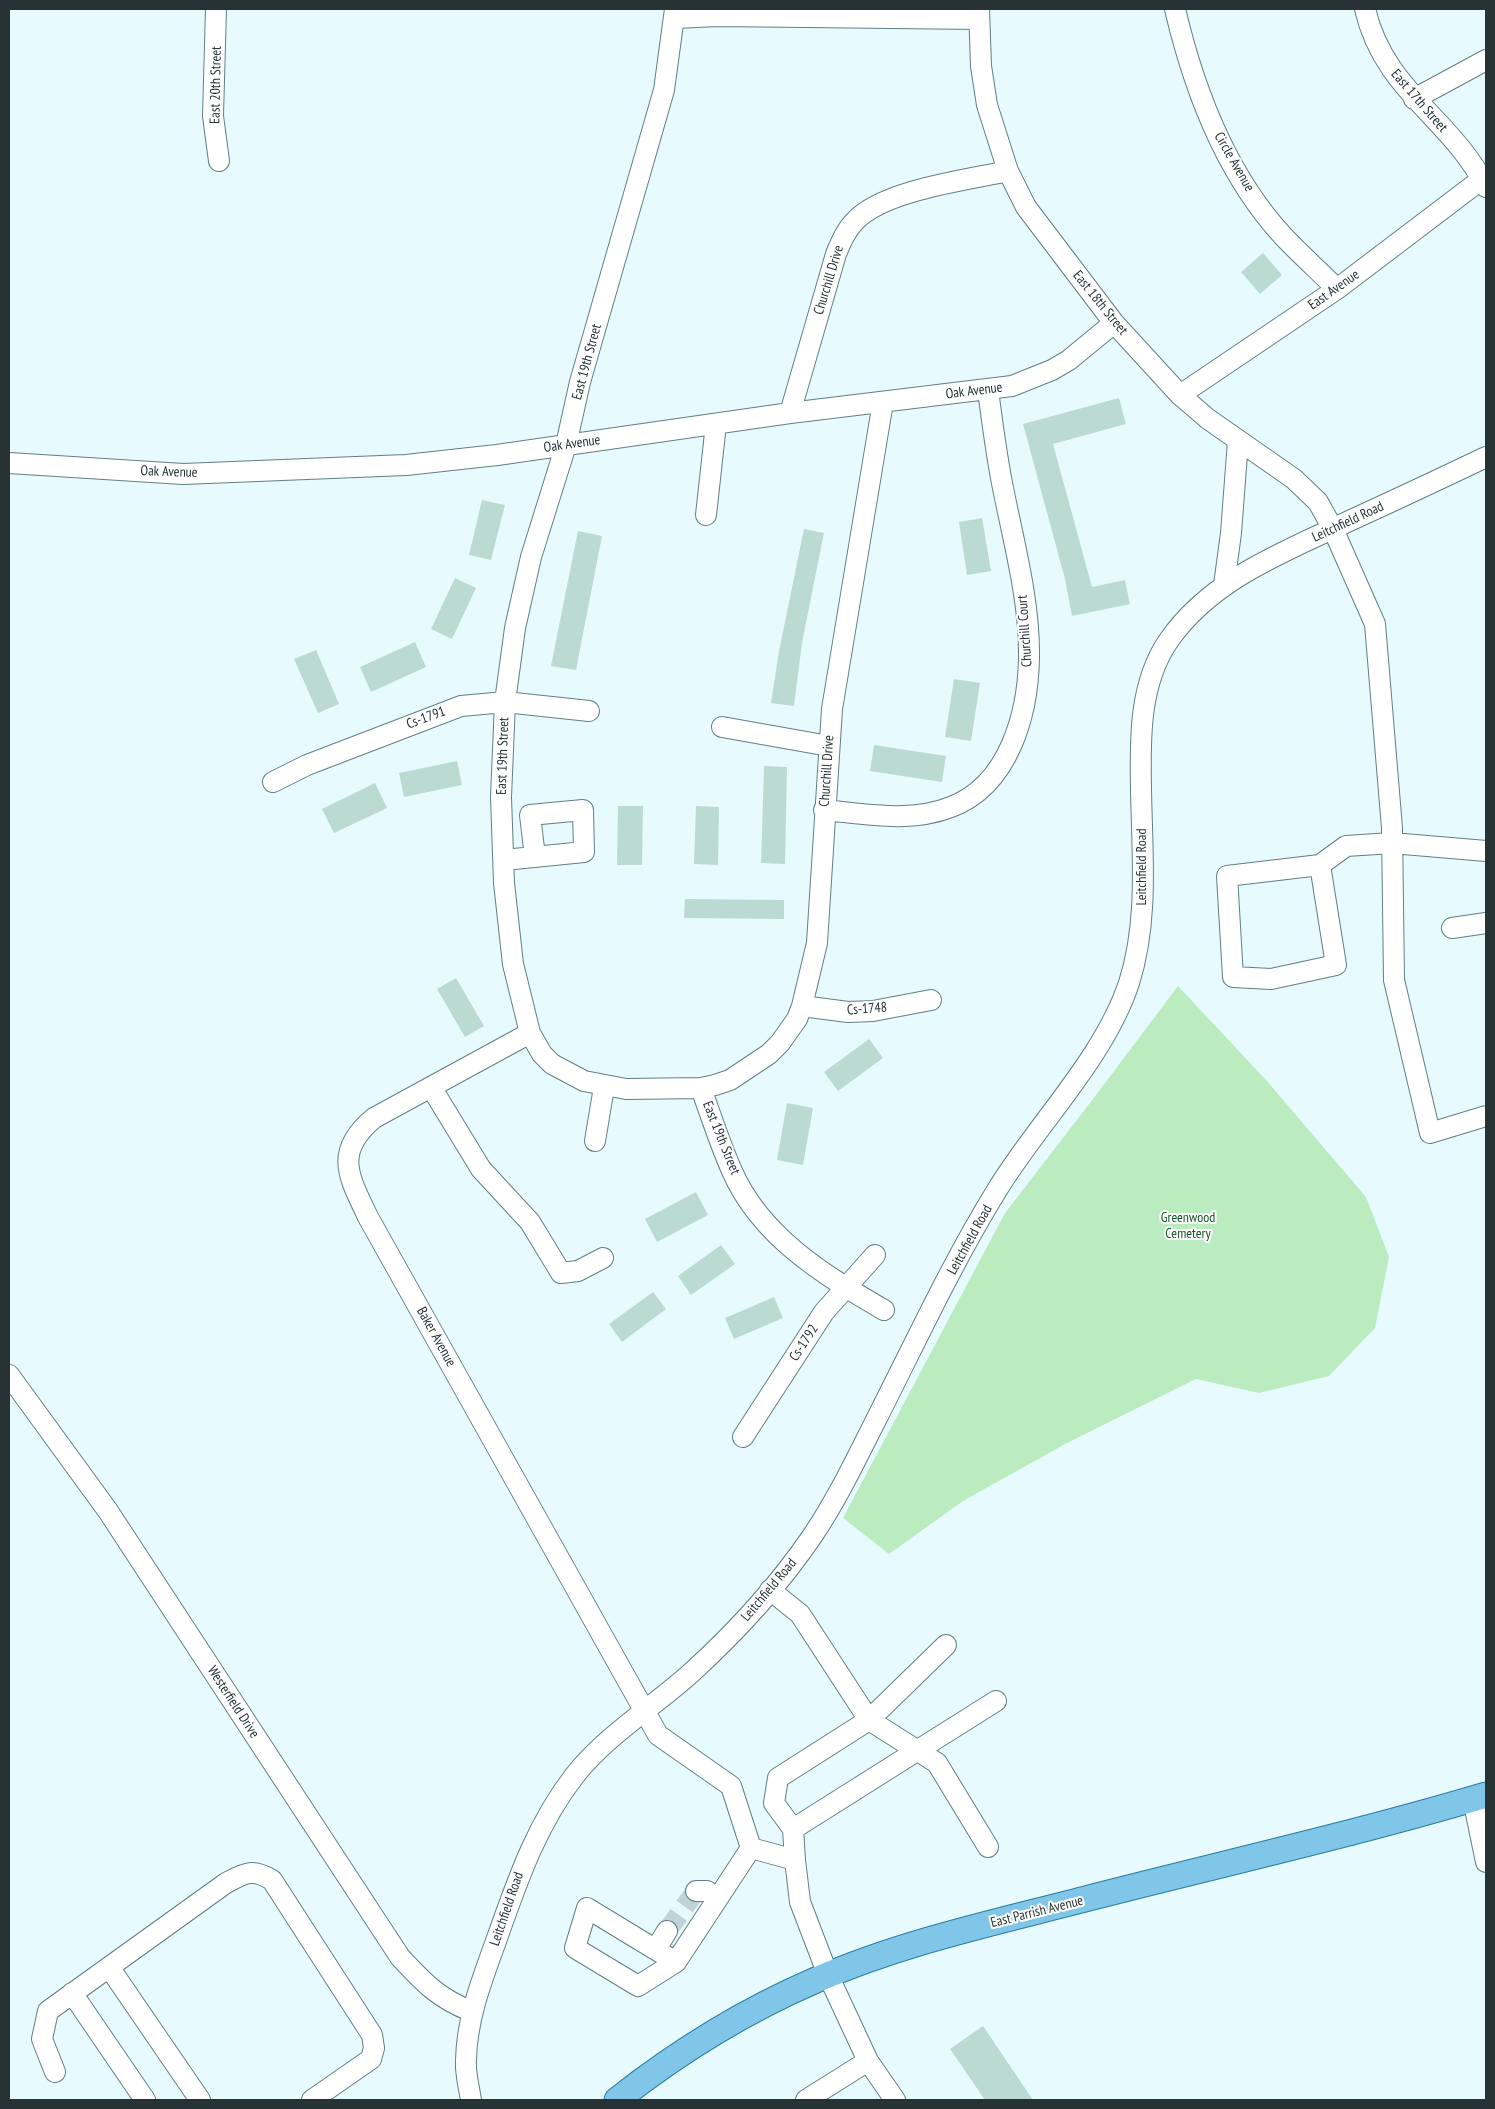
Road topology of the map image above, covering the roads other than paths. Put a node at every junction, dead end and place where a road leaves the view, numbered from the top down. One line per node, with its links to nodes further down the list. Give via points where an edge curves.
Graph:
1 (216, 9): 8 (street, East 20th Street, via 213,116)
2 (1175, 9): 11 (street, Circle Avenue, via 1186,58 1204,107 1239,176 1282,235)
3 (1365, 9): 7 (street, East 17th Street, via 1381,54)
4 (675, 14): 5 (street); 19 (street, East 19th Street, via 664,90 580,382)
5 (979, 14): 9 (street, East 18th Street, via 981,66 987,105)
6 (1486, 60): 7 (street)
7 (1414, 99): 10 (street, East 17th Street, via 1455,141)
8 (219, 161)
9 (1008, 172): 12 (street, East 18th Street, via 1026,207); 16 (street, Churchill Drive, via 953,182 888,200 855,221 836,254)
10 (1484, 183): 11 (street, East Avenue)
11 (1337, 289): 14 (street, East Avenue)
12 (1114, 323): 13 (street, Oak Avenue, via 1052,370 1012,386); 14 (street, East 18th Street)
13 (988, 390): 15 (street, Oak Avenue); 30 (street, Churchill Court, via 1028,634 1028,675 1007,755 984,786 953,807 903,817)
14 (1180, 395): 18 (street, East 18th Street)
15 (883, 402): 16 (street, Oak Avenue); 28 (street, Churchill Drive, via 832,709)
16 (790, 413): 17 (street, Oak Avenue)
17 (716, 424): 19 (street, Oak Avenue); 22 (street)
18 (1238, 441): 23 (street, East 18th Street, via 1294,479 1318,502); 24 (street)
19 (566, 445): 21 (street, Oak Avenue, via 406,466 183,474); 25 (street, East 19th Street, via 530,557)
20 (1486, 457): 23 (street, Leitchfield Road)
21 (9, 462)
22 (706, 515)
23 (1333, 529): 24 (street, Leitchfield Road, via 1268,558); 31 (street, East 18th Street, via 1375,624)
24 (1224, 585): 52 (street, Leitchfield Road, via 1183,621 1164,647 1151,677 1143,711 1140,747 1141,926 1136,959 1113,1019 998,1190 927,1318 847,1478 813,1534)
25 (506, 702): 26 (street, Cs-1791); 29 (street, Cs-1791, via 461,706 426,718 307,765); 34 (street, East 19th Street, via 501,797)
26 (589, 711)
27 (722, 727): 28 (street)
28 (829, 746): 30 (street, Churchill Drive)
29 (274, 782)
30 (824, 810): 39 (street, Churchill Drive, via 817,943)
31 (1392, 843): 32 (street); 35 (street, via 1346,846); 44 (street, East 18th Street, via 1394,980 1430,1133)
32 (1486, 850)
33 (535, 857): 34 (street)
34 (504, 860): 40 (street, East 19th Street, via 513,964)
35 (1320, 864): 35 (street, via 1227,876 1233,977 1271,980 1336,965)
36 (1486, 924): 37 (street)
37 (1452, 928)
38 (931, 1000): 39 (street, Cs-1748, via 856,1012)
39 (802, 1006): 43 (street, Churchill Drive, via 789,1032 770,1054 730,1080)
40 (530, 1033): 41 (street, Baker Avenue); 42 (street, East 19th Street, via 552,1064 584,1081)
41 (431, 1087): 47 (street, via 481,1169 530,1222 561,1273 578,1271); 55 (street, Baker Avenue, via 360,1129 348,1158 349,1176 368,1218)
42 (604, 1087): 43 (street, East 19th Street); 45 (street)
43 (701, 1088): 48 (street, East 19th Street, via 733,1172 757,1212 802,1259)
44 (1486, 1116)
45 (595, 1141)
46 (875, 1254): 48 (street, Cs-1792)
47 (603, 1258)
48 (845, 1287): 49 (street, East 19th Street); 51 (street, Cs-1792, via 824,1312)
49 (884, 1310)
50 (9, 1375): 72 (street, Westerfield Drive, via 108,1511 400,1957 430,1990)
51 (743, 1437)
52 (770, 1590): 55 (street, Leitchfield Road, via 697,1667); 56 (street, via 800,1614)
53 (946, 1645): 56 (street)
54 (996, 1701): 57 (street)
55 (644, 1711): 61 (street, Baker Avenue, via 658,1735 731,1786); 72 (street, Leitchfield Road, via 572,1778 539,1830 525,1858)
56 (869, 1720): 57 (street); 59 (street, via 778,1778 774,1803)
57 (920, 1751): 59 (street); 60 (street, via 937,1763)
58 (1480, 1797): 63 (street); 70 (main road, East Parrish Avenue, via 960,1931)
59 (792, 1829): 62 (street)
60 (988, 1846)
61 (751, 1848): 62 (street); 65 (street)
62 (795, 1860): 70 (street, via 800,1902)
63 (1486, 1862)
64 (696, 1891): 65 (street, via 707,1891)
65 (718, 1898): 68 (street)
66 (667, 1931): 67 (street)
67 (656, 1949): 68 (street); 68 (street, via 587,1908 575,1948 638,1986)
68 (676, 1962)
69 (110, 1967): 71 (street); 76 (street); 77 (street, via 239,1876 260,1873 272,1880 372,2035 374,2048 371,2059)
70 (828, 1975): 73 (street); 79 (main road, East Parrish Avenue, via 731,2022)
71 (72, 1993): 74 (street, via 48,2011 44,2021 42,2039); 75 (street)
72 (471, 2012): 78 (street, Leitchfield Road, via 465,2063)
73 (868, 2061): 80 (street); 81 (street)
74 (54, 2072)
75 (145, 2100)
76 (200, 2100)
77 (312, 2100)
78 (471, 2100)
79 (617, 2100)
80 (806, 2100)
81 (895, 2100)

